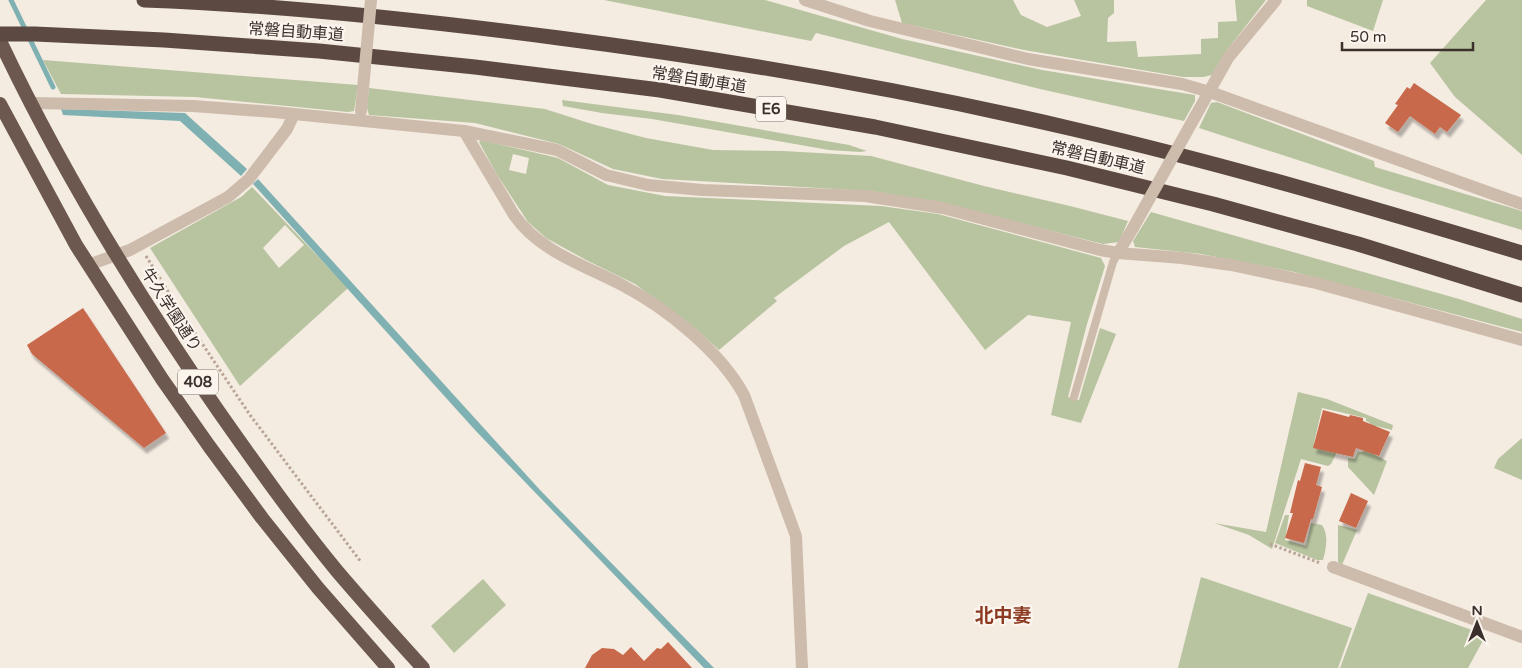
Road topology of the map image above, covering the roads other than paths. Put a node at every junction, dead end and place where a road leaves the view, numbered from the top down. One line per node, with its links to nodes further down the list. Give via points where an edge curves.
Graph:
1 (144, 0): 15 (highway, 常磐自動車道 / E6, via 318,11 476,27 665,52 888,89 1071,128 1225,167)
2 (371, 0): 11 (street, bridge)
3 (805, 0): 7 (street, via 870,21 1028,59 1182,84)
4 (1276, 0): 7 (street, via 1228,58)
5 (0, 34): 18 (highway, 常磐自動車道 / E6, via 319,51 476,67 660,90 865,125 1067,168 1213,204 1358,244)
6 (0, 41): 8 (highway, 牛久学園通り / 408)
7 (1210, 92): 13 (street); 14 (street, bridge)
8 (31, 103): 10 (street, via 194,106); 16 (highway, 牛久学園通り / 408)
9 (0, 104): 17 (highway, 408)
10 (294, 114): 11 (street); 16 (street, via 287,129 249,179 228,197)
11 (361, 116): 12 (street)
12 (464, 131): 14 (street, via 557,150 606,175 648,186 874,198 943,208); 25 (street, via 514,215 537,240 557,254 648,300 687,329 736,381 796,536)
13 (1522, 204)
14 (1118, 253): 19 (street, via 1231,265 1316,282); 20 (lane)
15 (1522, 253)
16 (115, 256): 17 (street); 24 (highway, 牛久学園通り / 408, via 260,470 338,571)
17 (88, 265): 23 (highway, 408, via 162,379 262,518)
18 (1522, 295)
19 (1522, 340)
20 (1074, 397)
21 (1333, 567): 22 (street)
22 (1522, 637)
23 (388, 668)
24 (423, 668)
25 (802, 668)

